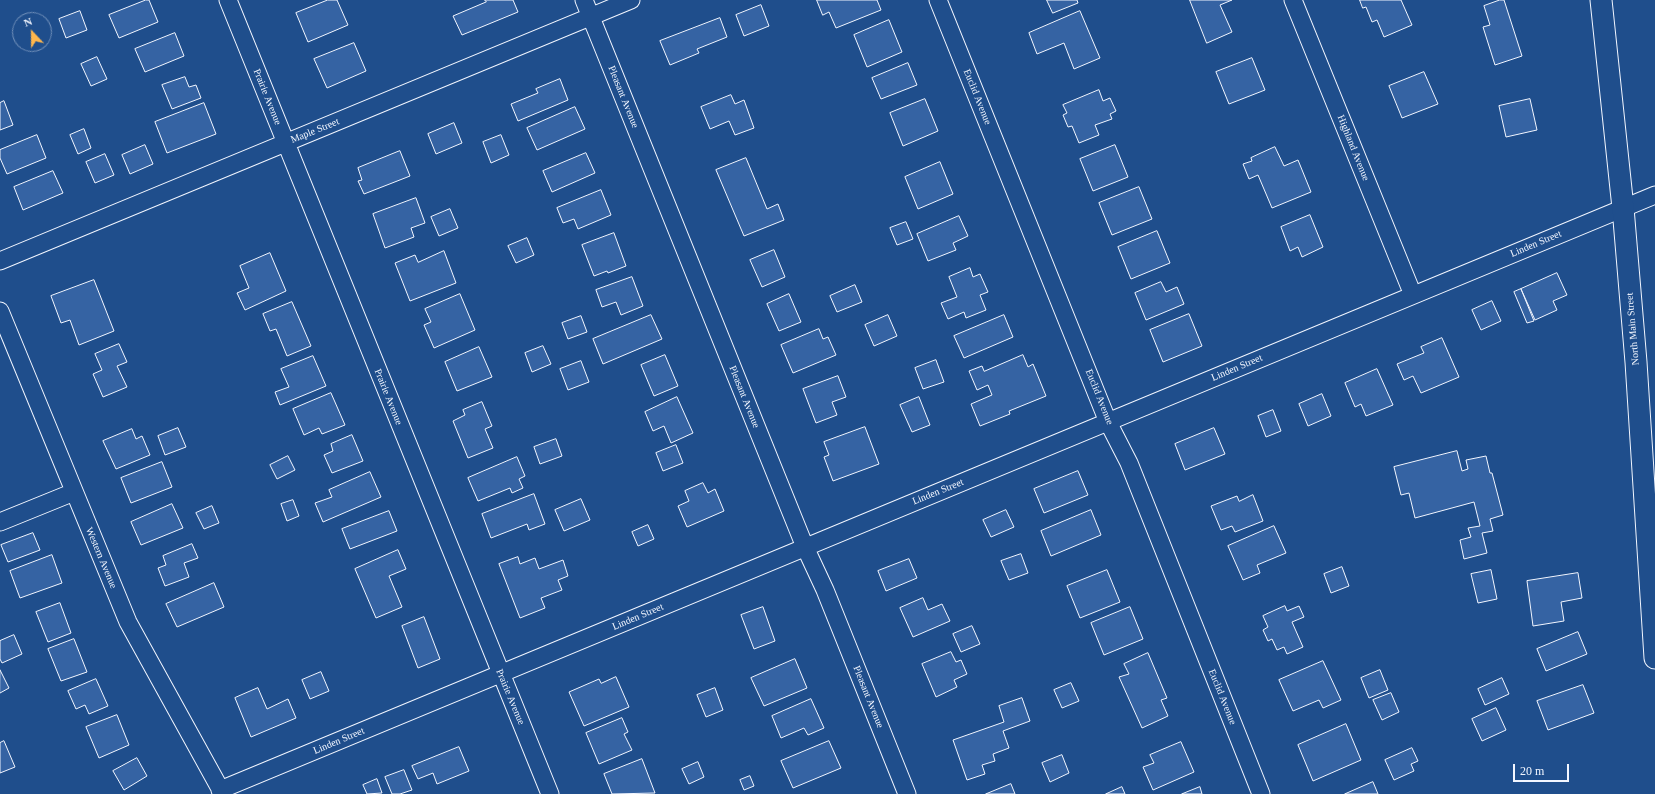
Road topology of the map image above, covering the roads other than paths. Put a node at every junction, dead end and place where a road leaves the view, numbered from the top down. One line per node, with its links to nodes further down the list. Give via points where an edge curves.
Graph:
1 (228, 0): 8 (street, Prairie Avenue)
2 (584, 0): 7 (street, Pleasant Avenue)
3 (631, 0): 7 (street, Maple Street)
4 (938, 0): 14 (street, Euclid Avenue)
5 (1293, 0): 12 (street, Highland Avenue)
6 (1601, 0): 10 (street, North Main Street)
7 (590, 17): 8 (street, Maple Street); 17 (street, Pleasant Avenue)
8 (286, 143): 11 (street, Maple Street); 19 (street, Prairie Avenue)
9 (1655, 195): 10 (street, Linden Street)
10 (1623, 208): 12 (street, Linden Street); 18 (street, North Main Street, via 1636,362)
11 (0, 261)
12 (1413, 295): 14 (street, Linden Street)
13 (0, 311): 15 (street, Western Avenue)
14 (1108, 422): 17 (street, Linden Street); 23 (street, Euclid Avenue, via 1129,463)
15 (74, 492): 16 (street); 20 (street, Western Avenue, via 128,622)
16 (0, 522)
17 (805, 547): 19 (street, Linden Street); 22 (street, Pleasant Avenue, via 825,590)
18 (1655, 658)
19 (500, 674): 20 (street, Linden Street); 21 (street, Prairie Avenue)
20 (222, 792)
21 (550, 794)
22 (907, 794)
23 (1261, 794)

